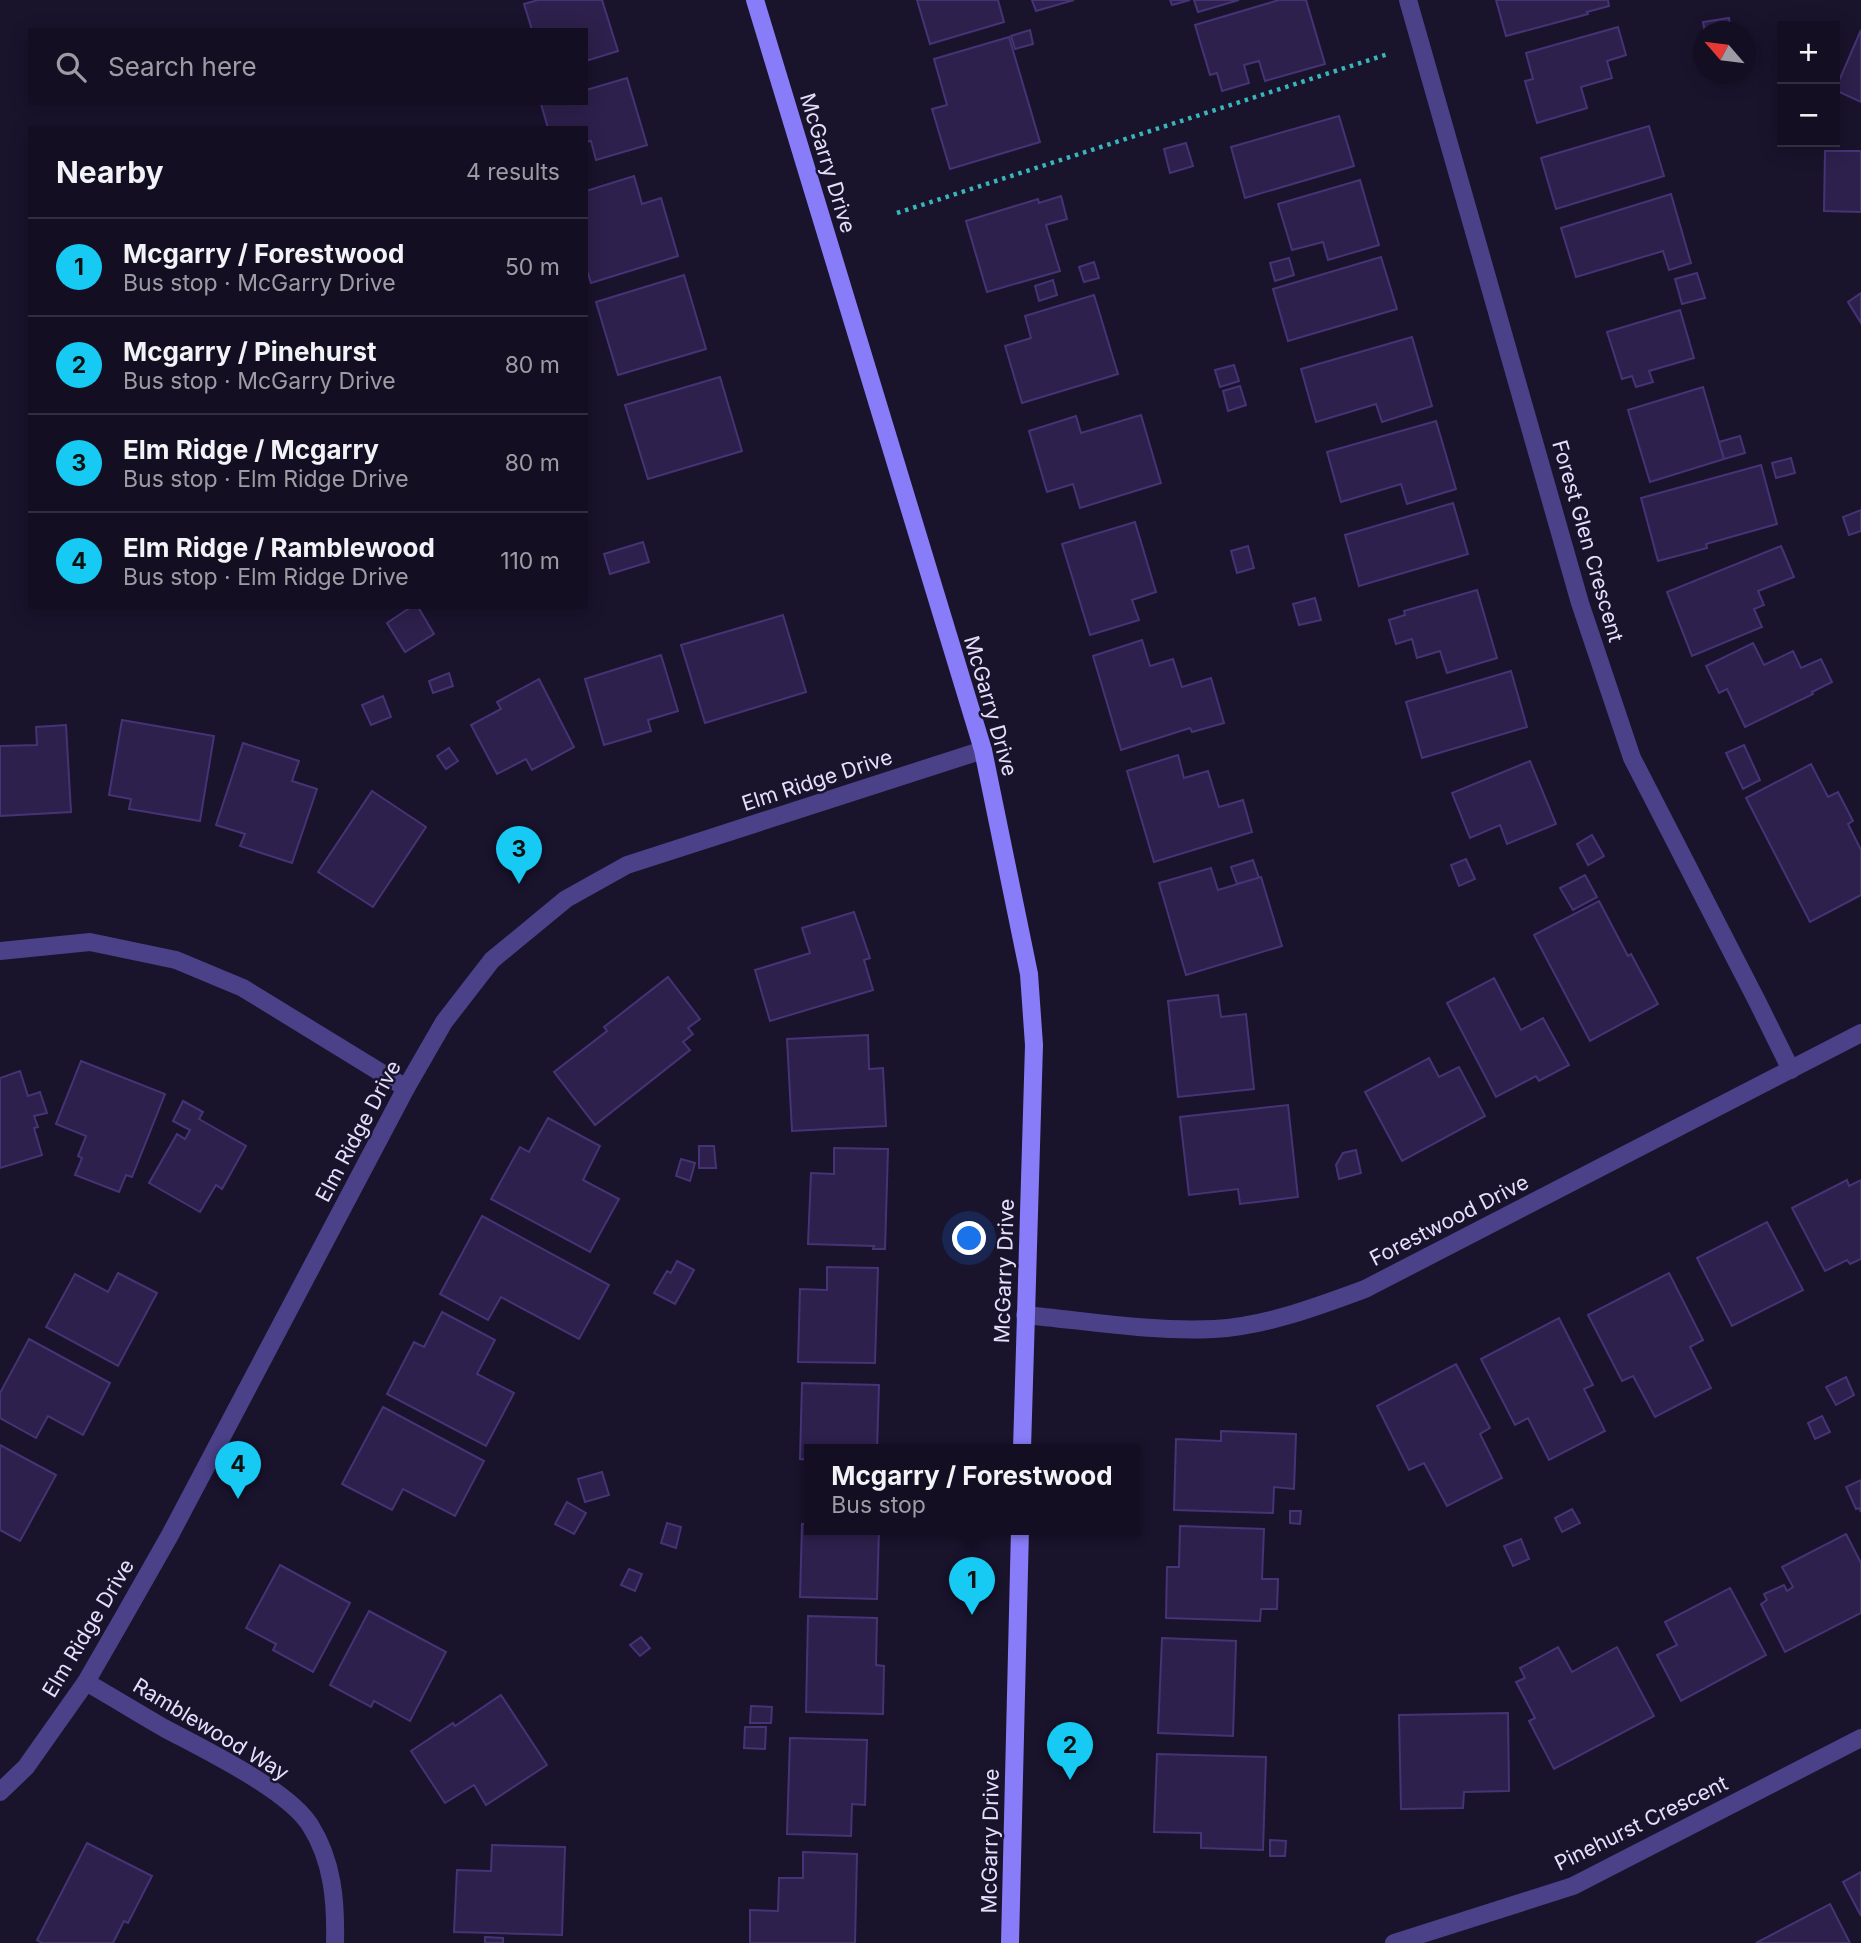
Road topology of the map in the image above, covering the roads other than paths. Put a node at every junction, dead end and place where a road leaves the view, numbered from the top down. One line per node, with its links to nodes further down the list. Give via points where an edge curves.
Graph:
1 (755, 0): 3 (street, McGarry Drive)
2 (1408, 0): 6 (street, Forest Glen Crescent, via 1580,603 1632,758)
3 (983, 750): 7 (street, Elm Ridge Drive, via 627,865 566,899 492,960 444,1022); 8 (street, McGarry Drive, via 1029,974 1034,1045)
4 (0, 951): 7 (street, via 90,942 176,960 243,988)
5 (1861, 1033): 6 (street, Forestwood Drive)
6 (1791, 1070): 8 (street, Forestwood Drive, via 1365,1289 1293,1316 1216,1329 1149,1329)
7 (406, 1088): 11 (street, Elm Ridge Drive, via 170,1535)
8 (1025, 1315): 9 (street, McGarry Drive)
9 (1022, 1444)
10 (1020, 1535): 15 (street, McGarry Drive)
11 (86, 1682): 13 (street, Elm Ridge Drive, via 26,1767); 14 (street, Ramblewood Way, via 284,1798 309,1823 326,1857 336,1906)
12 (1861, 1738): 16 (street, Pinehurst Crescent, via 1573,1885)
13 (0, 1792)
14 (335, 1943)
15 (1010, 1943)
16 (1394, 1943)

